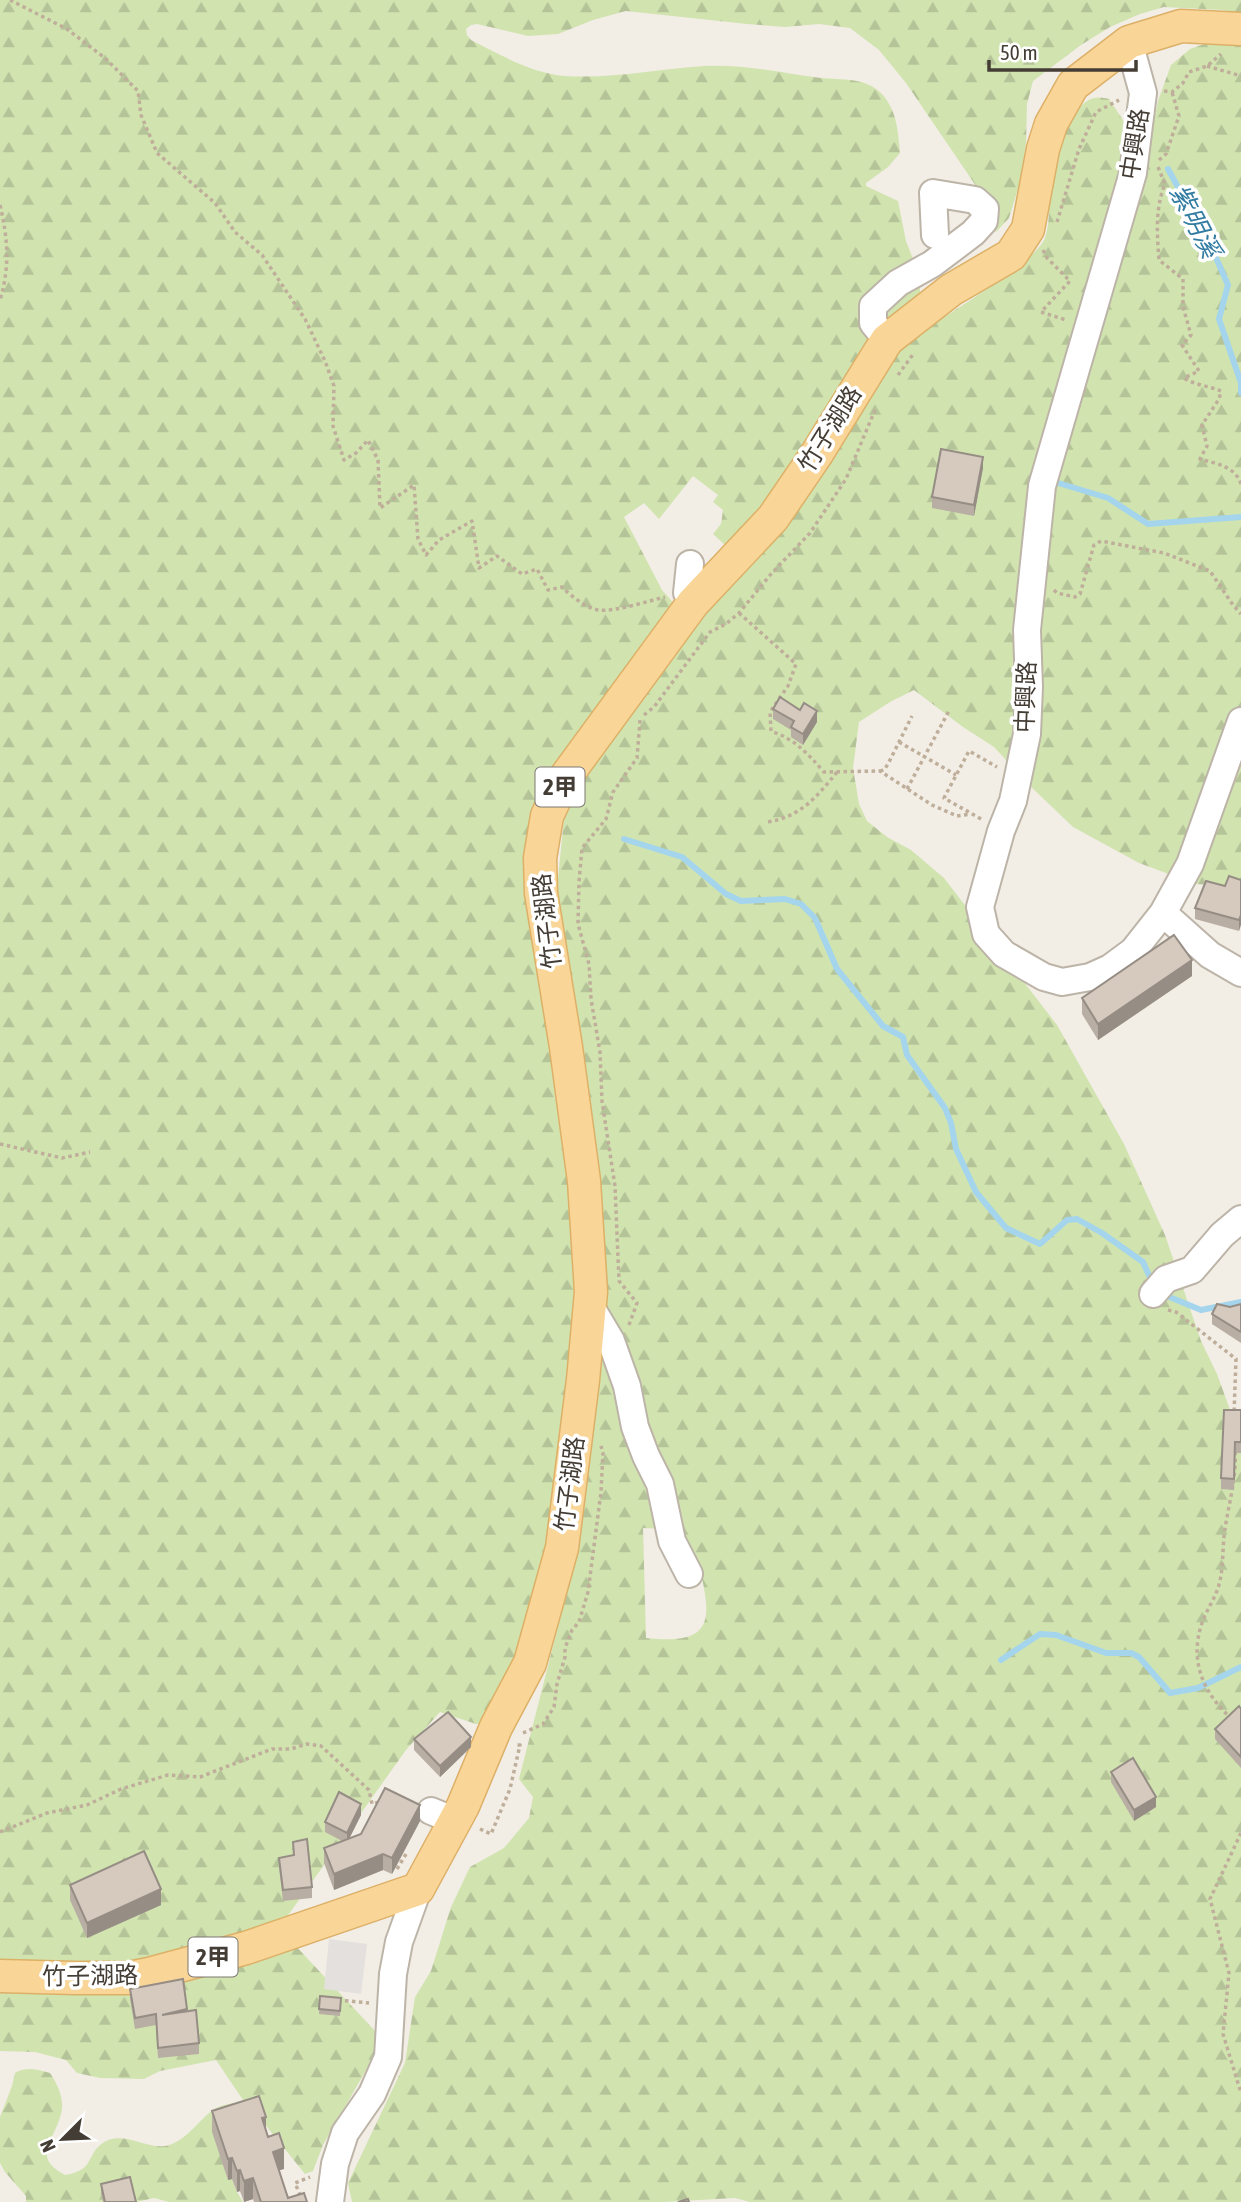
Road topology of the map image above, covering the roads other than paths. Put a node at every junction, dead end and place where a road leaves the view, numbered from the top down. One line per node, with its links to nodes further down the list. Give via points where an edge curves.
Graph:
1 (1241, 29): 2 (main road, 竹子湖路 / 2甲, via 1181,26)
2 (1129, 43): 4 (main road, 竹子湖路 / 2甲, via 1073,85 1051,124 1028,229 1011,255 951,290); 8 (street, 中興路, via 1143,93 1133,173 1042,486 1027,630 1027,734 1013,801 980,907 986,934 1004,954 1062,982 1110,968 1133,951)
3 (935, 235): 4 (street, via 933,193 975,200 985,209 985,221 973,233 898,283 873,306 873,323)
4 (887, 340): 6 (main road, 竹子湖路 / 2甲, via 773,518)
5 (690, 564): 6 (street)
6 (690, 598): 12 (main road, 竹子湖路 / 2甲, via 564,779 547,816 540,858 541,893 584,1181)
7 (1241, 721): 8 (street, 中興路, via 1190,864)
8 (1163, 913): 9 (street, via 1210,955)
9 (1241, 974)
10 (1241, 1219): 11 (street, via 1192,1270 1166,1279)
11 (1155, 1290)
12 (589, 1304): 13 (street, via 617,1357 635,1427 660,1484 672,1541); 14 (main road, 竹子湖路 / 2甲, via 562,1548 530,1663 443,1816)
13 (689, 1574)
14 (418, 1889): 15 (main road, 竹子湖路 / 2甲, via 246,1948 149,1974 129,1978); 16 (street, 竹子湖路, via 393,1974 388,2057 372,2094 345,2133)
15 (0, 1976)
16 (330, 2202)

